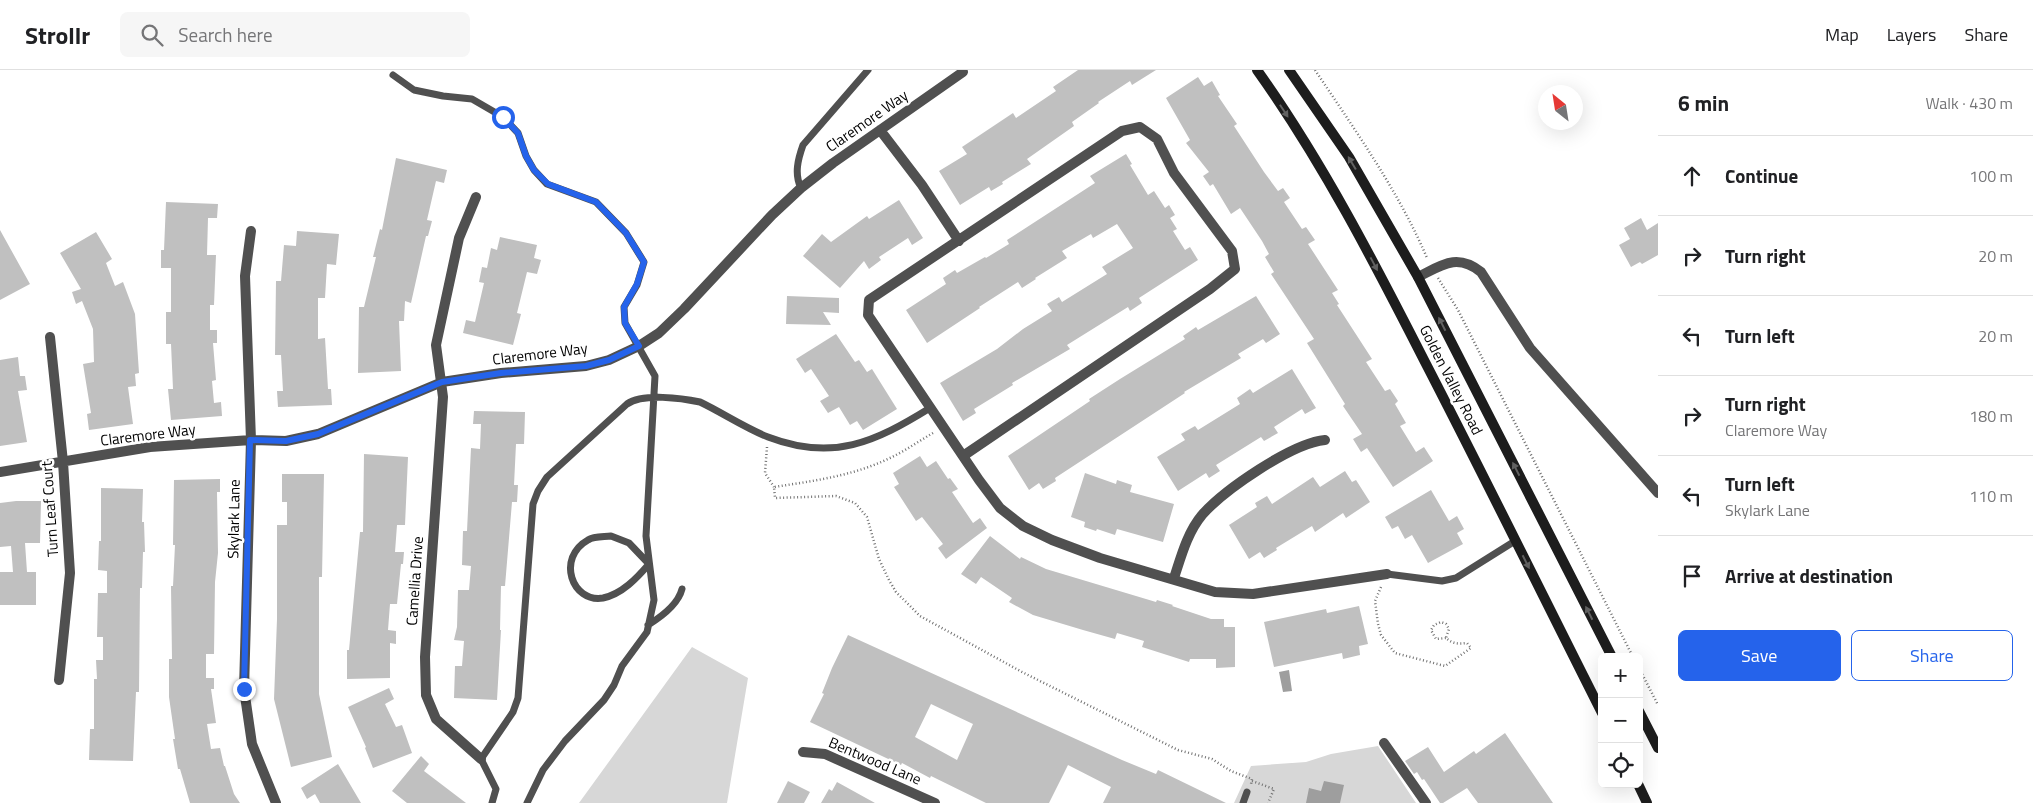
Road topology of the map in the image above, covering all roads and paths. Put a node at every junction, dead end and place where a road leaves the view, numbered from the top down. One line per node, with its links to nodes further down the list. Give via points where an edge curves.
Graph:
1 (868, 70): 8 (lane, via 803,145 797,179)
2 (1257, 70): 28 (main road, Golden Valley Road, one-way to 28, via 1351,221)
3 (1289, 70): 13 (main road, Golden Valley Road, one-way to 3, via 1349,157)
4 (1315, 70): 12 (path, via 1389,187)
5 (966, 71): 7 (street, Claremore Way)
6 (394, 75): 15 (lane, via 414,90 472,99 503,117 518,133 534,170 548,184 596,202 626,233 644,262 637,284 624,307 625,323)
7 (880, 130): 8 (street, Claremore Way); 11 (street)
8 (801, 188): 15 (street, Claremore Way, via 684,309 659,333)
9 (476, 197): 16 (street, Camellia Drive, via 459,238 436,345)
10 (251, 231): 21 (street, Skylark Lane, via 245,276)
11 (959, 241): 18 (street, via 869,300 868,315); 23 (street, via 1122,130 1140,127 1157,139 1174,173 1232,251 1235,269)
12 (1434, 269): 13 (street); 27 (street, via 1462,261 1481,272 1530,348); 36 (path, via 1458,310)
13 (1418, 277): 35 (main road, Golden Valley Road, one-way to 13)
14 (50, 337): 24 (street, Turn Leaf Court)
15 (639, 346): 16 (street, Claremore Way, via 609,360 586,366); 17 (lane, via 654,376)
16 (442, 382): 21 (street, Claremore Way, via 318,434 286,441); 45 (street, Camellia Drive, via 425,657 426,695 436,719)
17 (652, 398): 20 (lane, via 700,402); 29 (lane, via 646,536); 45 (lane, via 637,399 627,404 547,477 538,491 533,504 518,698 513,712)
18 (930, 408): 19 (street); 20 (lane, via 896,429 864,443 835,448 800,446)
19 (943, 426): 23 (street); 26 (path, via 890,459 832,478)
20 (767, 436): 26 (path, via 765,473)
21 (250, 440): 24 (street, Claremore Way, via 150,447); 49 (street, Skylark Lane, via 244,689 252,744)
22 (1325, 440): 31 (street, via 1286,454 1221,496 1201,516 1188,538)
23 (963, 456): 31 (street, via 1000,508 1024,526 1100,558)
24 (63, 462): 25 (street, Claremore Way); 38 (street, Turn Leaf Court, via 70,573)
25 (0, 472)
26 (774, 487): 46 (path, via 775,498 836,496 855,502 867,517 879,559 889,580 896,592 920,616 1022,672 1178,750 1212,759)
27 (1658, 493)
28 (1515, 542): 30 (lane, via 1456,578 1442,581); 39 (main road, Golden Valley Road, one-way to 39)
29 (649, 564): 29 (lane, via 629,543 611,536 590,538 575,550 569,569 575,585 589,596 602,598 627,586); 33 (lane, via 654,600)
30 (1387, 574): 31 (street, via 1253,594 1216,592); 34 (path, via 1375,601 1381,635 1395,653 1445,666 1471,648 1467,642 1456,644)
31 (1174, 578)
32 (682, 589): 33 (lane, via 673,605)
33 (648, 625): 51 (lane, via 647,632 622,666 604,700 543,770)
34 (1446, 638): 34 (path, via 1449,629 1446,624 1434,625 1431,630 1436,639)
35 (1610, 653)
36 (1631, 653)
37 (1643, 676): 40 (path)
38 (59, 680)
39 (1598, 705)
40 (1658, 705)
41 (1643, 719): 43 (main road)
42 (1384, 743): 55 (street)
43 (1658, 748)
44 (803, 752): 52 (street, Bentwood Lane, via 824,754)
45 (481, 759): 50 (lane, via 496,789)
46 (1252, 780): 48 (path); 54 (path, via 1274,789)
47 (1640, 788): 56 (main road)
48 (1247, 792): 53 (lane)
49 (276, 803)
50 (492, 803)
51 (527, 803)
52 (935, 803)
53 (1242, 803)
54 (1268, 803)
55 (1426, 803)
56 (1648, 803)

